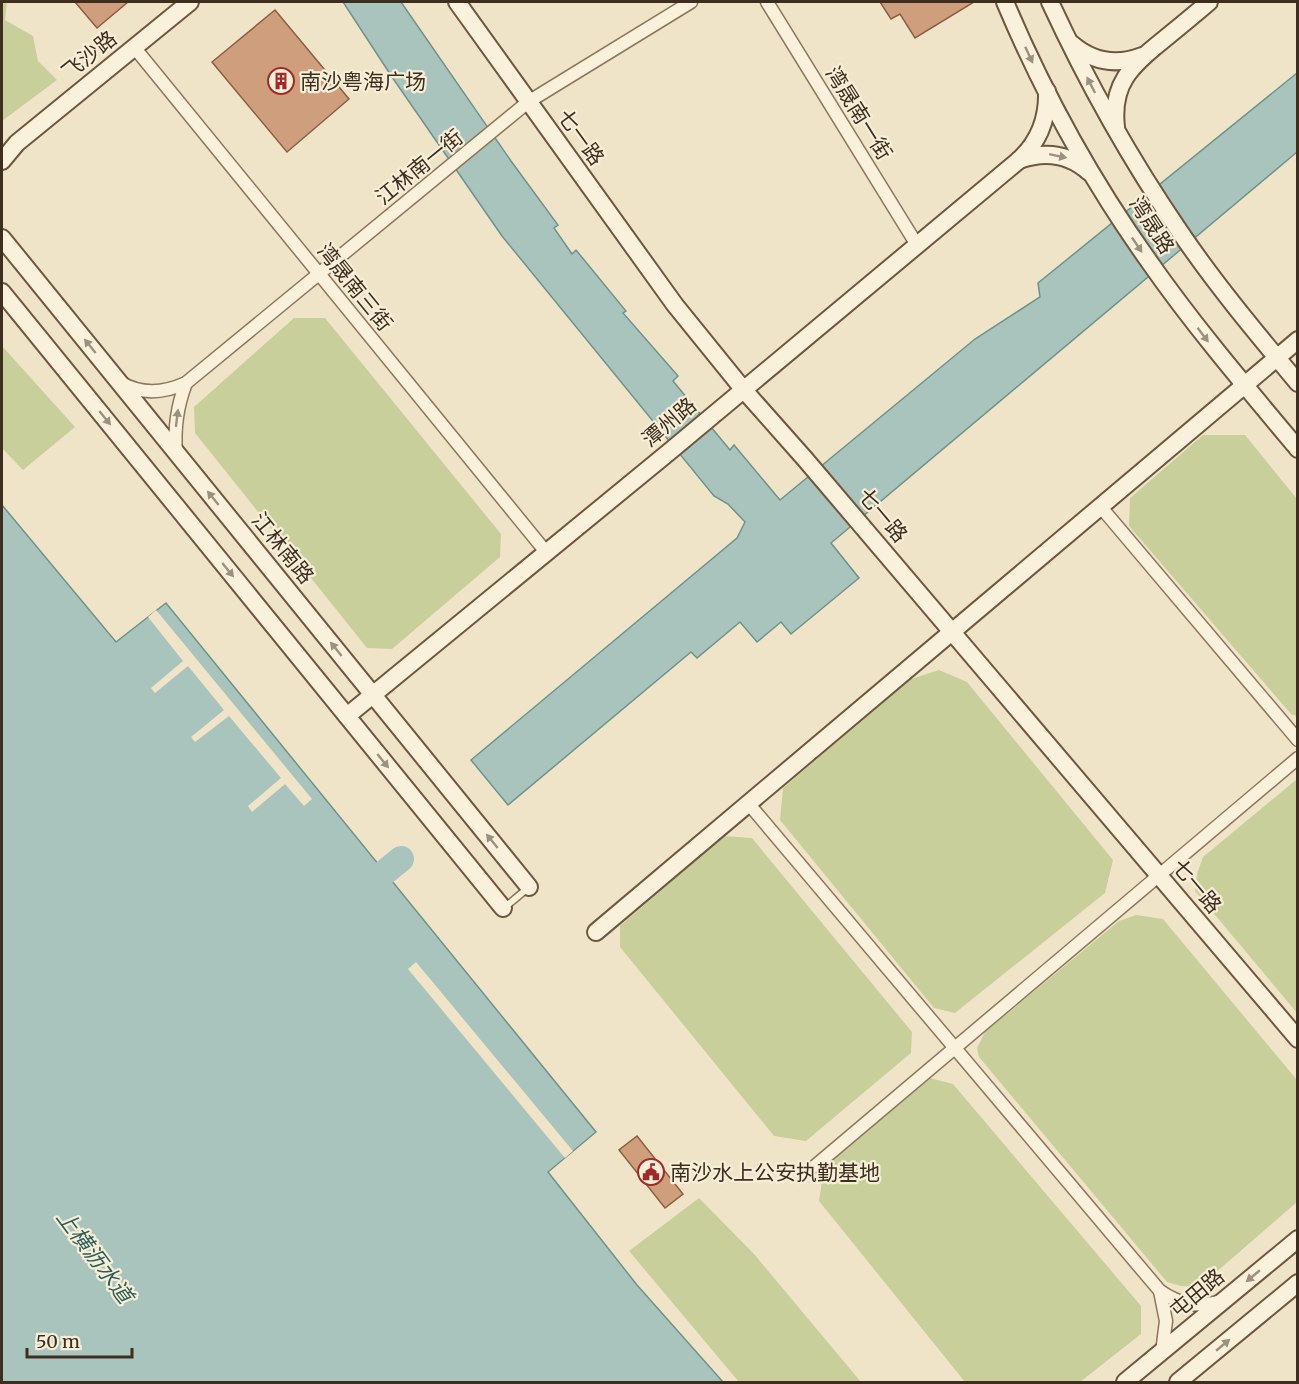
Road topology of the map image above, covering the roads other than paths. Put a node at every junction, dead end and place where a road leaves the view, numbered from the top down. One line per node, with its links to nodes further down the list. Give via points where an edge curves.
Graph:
1 (190, 2): 9 (street, 飞沙路)
2 (457, 2): 12 (street, 七一路)
3 (691, 2): 12 (street, 江林南一街)
4 (767, 2): 19 (street, 湾晟南一街)
5 (1005, 2): 11 (street, 湾晟路, one-way to 11)
6 (1050, 2): 8 (street, 湾晟路)
7 (1209, 2): 10 (street)
8 (1069, 41): 10 (street, via 1097,60 1130,61); 13 (street, 湾晟路, one-way to 8)
9 (134, 47): 14 (street, 飞沙路); 20 (street, 湾晟南三街)
10 (1146, 54): 13 (street, via 1123,80 1114,114)
11 (1047, 91): 15 (street, 潭州路, via 1043,124 1033,144); 17 (street, 湾晟路)
12 (528, 102): 20 (street, 江林南一街); 28 (street, 七一路, via 675,305)
13 (1116, 131): 23 (street, 湾晟路, via 1200,261)
14 (9, 145): 16 (street, 飞沙路)
15 (1018, 160): 17 (street, one-way to 17, via 1050,154 1074,161); 19 (street, 潭州路)
16 (2, 161)
17 (1094, 176): 27 (street, 湾晟路, one-way to 27, via 1168,288)
18 (2, 238): 24 (street, 江林南路, one-way to 18)
19 (917, 245): 28 (street, 潭州路)
20 (319, 274): 25 (street, 江林南一街); 32 (street, 湾晟南三街)
21 (2, 292): 35 (street, one-way to 35)
22 (1298, 340): 23 (street)
23 (1276, 358): 26 (street, 湾晟路); 27 (street)
24 (117, 380): 25 (street, via 134,389 154,392); 30 (street, 江林南路)
25 (186, 383): 30 (street, one-way to 25, via 177,410)
26 (1298, 383)
27 (1244, 385): 29 (street, 湾晟路); 31 (street)
28 (743, 388): 32 (street, 潭州路); 33 (street, 七一路)
29 (1298, 449)
30 (176, 453): 34 (street, 江林南路, one-way to 30)
31 (1100, 506): 33 (street); 36 (street)
32 (546, 552): 34 (street, 潭州路)
33 (952, 631): 38 (street); 39 (street, 七一路)
34 (373, 694): 35 (street, 潭州路); 40 (street, 江林南路, one-way to 34)
35 (346, 716): 41 (street, one-way to 41)
36 (1298, 740)
37 (1298, 759): 39 (street)
38 (748, 803): 42 (street); 44 (street)
39 (1159, 876): 43 (street, 七一路); 44 (street)
40 (529, 887): 41 (lane)
41 (503, 908)
42 (596, 932)
43 (1298, 1039)
44 (955, 1048): 45 (street); 48 (street)
45 (815, 1166)
46 (1298, 1239): 49 (street, 屯田路, one-way to 49)
47 (1298, 1283): 52 (street, one-way to 47)
48 (1160, 1291): 49 (street, via 1190,1305); 50 (street, via 1166,1321)
49 (1223, 1301): 50 (street, 屯田路)
50 (1162, 1352): 51 (street, 屯田路)
51 (1125, 1383)
52 (1178, 1383)

